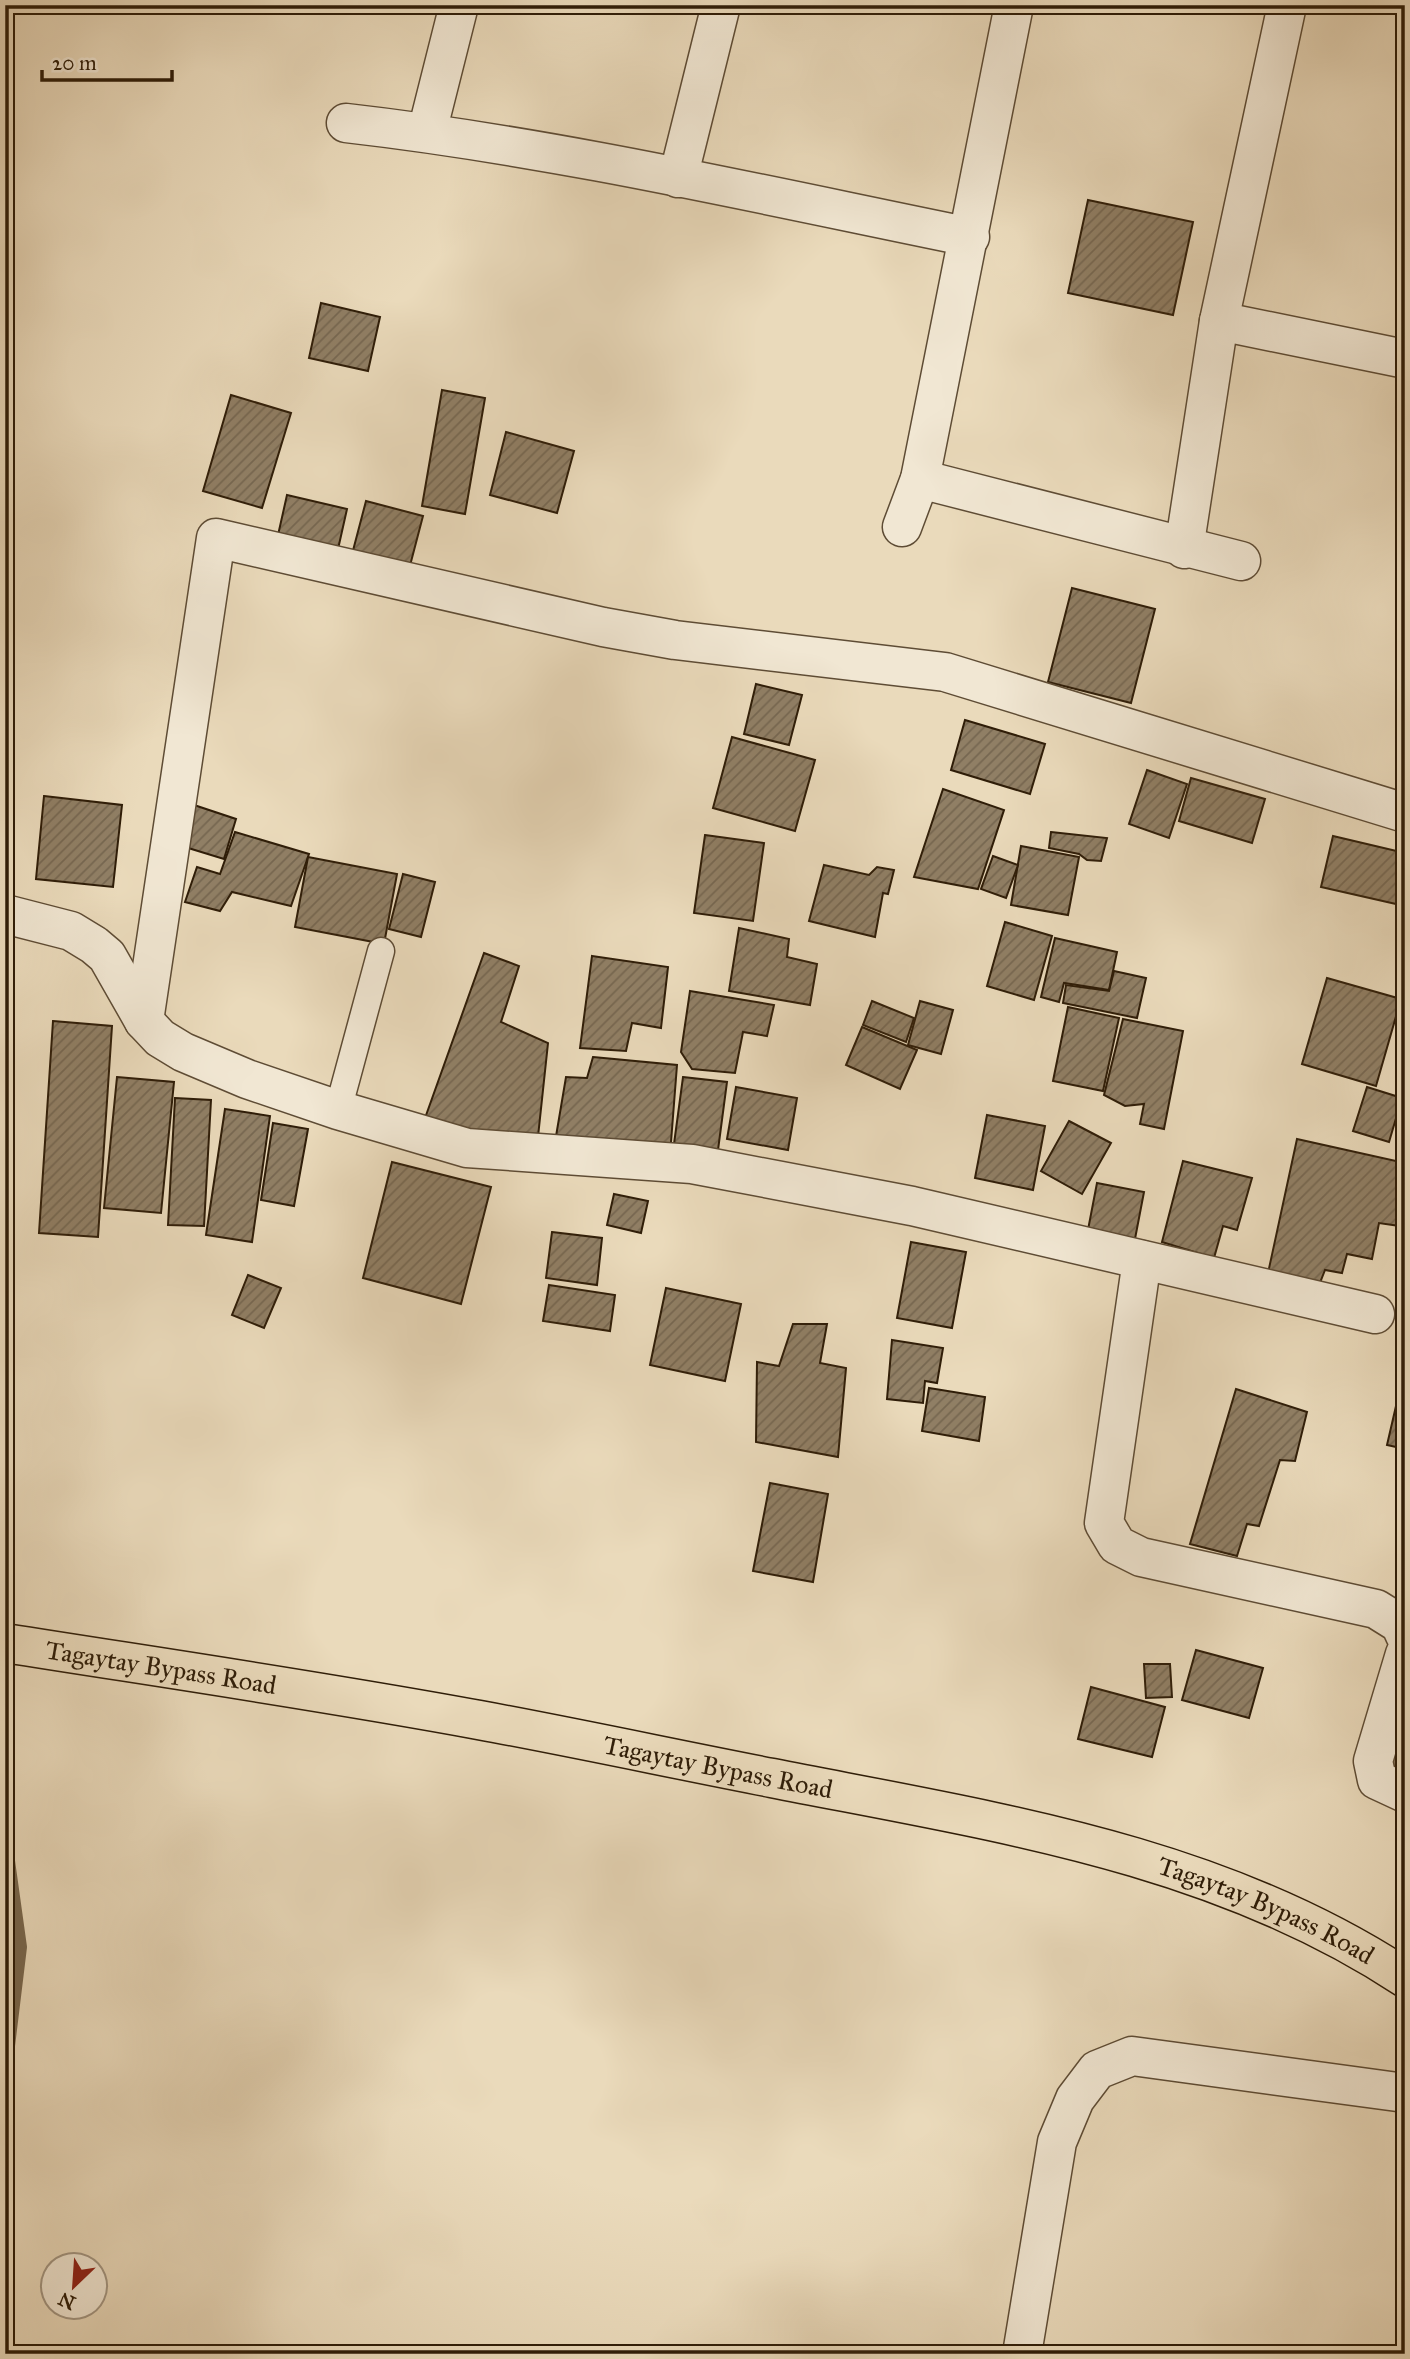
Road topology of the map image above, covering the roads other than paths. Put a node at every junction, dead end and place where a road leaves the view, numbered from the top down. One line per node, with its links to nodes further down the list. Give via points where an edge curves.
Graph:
1 (458, 5): 6 (street)
2 (721, 5): 7 (street)
3 (1014, 5): 8 (street)
4 (1287, 5): 9 (street)
5 (346, 123): 6 (street)
6 (427, 132): 7 (street)
7 (678, 178): 8 (street)
8 (970, 237): 11 (street)
9 (1219, 321): 10 (street); 13 (street)
10 (1405, 359)
11 (920, 479): 12 (street); 13 (street)
12 (902, 527)
13 (1184, 549): 14 (street)
14 (1241, 561)
15 (1405, 813): 18 (street, via 945,672 615,629 216,538)
16 (5, 914): 18 (street, via 71,932 94,945 107,956)
17 (382, 951): 19 (lane)
18 (144, 1021): 19 (street, via 183,1052)
19 (338, 1110): 20 (street, via 467,1148 692,1164 912,1206)
20 (1142, 1260): 21 (street); 22 (street, via 1104,1523 1117,1545 1141,1557 1376,1609 1400,1624)
21 (1375, 1314)
22 (1405, 1635)
23 (5, 1643): 26 (main road, Tagaytay Bypass Road, via 477,1720 1076,1840 1218,1883 1281,1909)
24 (1405, 1654): 25 (street, via 1373,1761 1377,1780)
25 (1405, 1793)
26 (1405, 1978)
27 (1405, 2093): 28 (street, via 1132,2056 1097,2070 1076,2099 1057,2142)
28 (1022, 2354)

